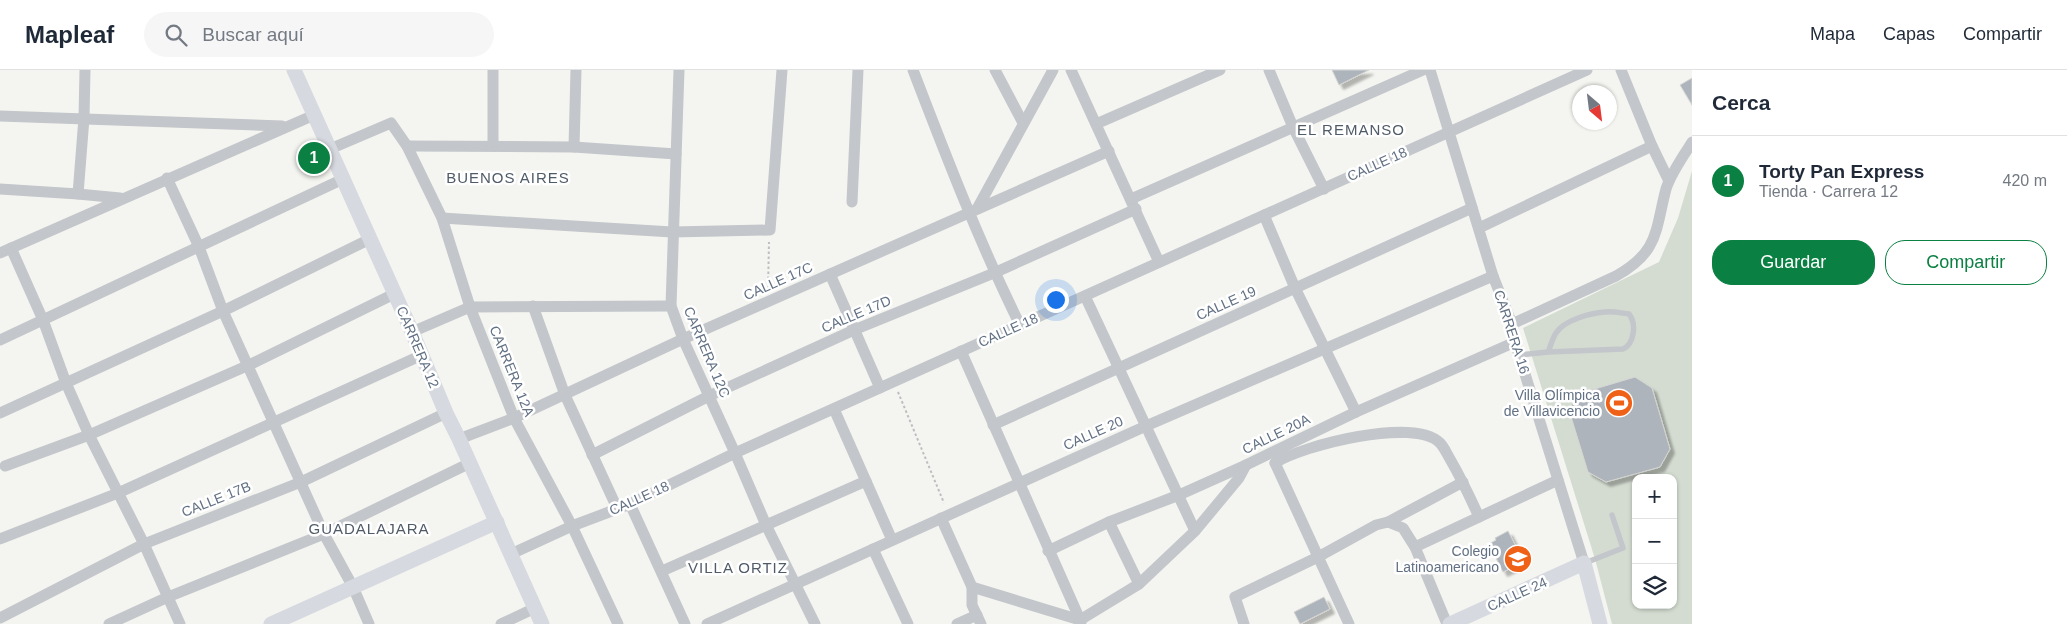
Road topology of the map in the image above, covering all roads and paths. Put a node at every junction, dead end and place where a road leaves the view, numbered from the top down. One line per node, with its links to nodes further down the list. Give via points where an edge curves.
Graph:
1 (85, 70): 20 (street)
2 (294, 70): 18 (street, CARRERA 12)
3 (493, 70): 28 (street)
4 (576, 70): 30 (street)
5 (679, 70): 33 (street, CARRERA 12C)
6 (782, 70): 48 (street)
7 (858, 70): 41 (street)
8 (913, 70): 44 (street)
9 (995, 70): 21 (street)
10 (1053, 70): 21 (street)
11 (1071, 70): 22 (street)
12 (1220, 70): 22 (street)
13 (1269, 70): 24 (street)
14 (1423, 70): 24 (street, CALLE 17D)
15 (1430, 70): 25 (street, CARRERA 16)
16 (1587, 70): 25 (street, CALLE 18)
17 (1621, 70): 29 (street)
18 (314, 115): 23 (street); 31 (street, CARRERA 12)
19 (0, 116): 20 (street)
20 (84, 118): 23 (street); 39 (street)
21 (1023, 123): 44 (street)
22 (1096, 124): 32 (street)
23 (287, 126): 34 (street)
24 (1293, 127): 37 (street); 42 (street, CALLE 17D)
25 (1449, 132): 37 (street, CALLE 18); 43 (street, CARRERA 16)
26 (1692, 142): 36 (street)
27 (406, 146): 28 (street); 31 (street, CARRERA 12A, via 391,123); 46 (street, CARRERA 12A)
28 (493, 146): 30 (street)
29 (1652, 146): 36 (street); 47 (street)
30 (574, 147): 33 (street)
31 (330, 149): 35 (street, CARRERA 12)
32 (1108, 150): 42 (street); 44 (street, CALLE 17C)
33 (676, 154): 49 (street, CARRERA 12C)
34 (167, 178): 40 (street); 51 (street)
35 (343, 179): 50 (street, CARRERA 12); 51 (street)
36 (1669, 181): 66 (street, via 1656,233 1632,267)
37 (1324, 188): 45 (street, CALLE 18)
38 (0, 189): 39 (street)
39 (78, 194): 40 (street)
40 (122, 199): 52 (street)
41 (852, 202)
42 (1133, 204): 53 (street); 54 (street, CALLE 17D)
43 (1472, 208): 47 (street, CARRERA 16); 57 (street, CALLE 19)
44 (973, 211): 54 (street); 55 (street, CALLE 17C)
45 (1264, 215): 53 (street, CALLE 18); 57 (street)
46 (442, 218): 49 (street); 63 (street, CARRERA 12A)
47 (1479, 228): 56 (street, CARRERA 16)
48 (770, 230): 49 (street); 60 (path)
49 (672, 232): 62 (street, CARRERA 12C)
50 (370, 238): 58 (street, CARRERA 12); 64 (street)
51 (199, 247): 64 (street); 65 (street)
52 (5, 251): 65 (street)
53 (1160, 262): 59 (street, CALLE 18)
54 (994, 273): 67 (street); 68 (street, CALLE 17D)
55 (830, 274): 60 (street, CALLE 17C); 68 (street)
56 (1493, 276): 66 (street, CARRERA 16); 73 (street, CALLE 20)
57 (1295, 288): 73 (street); 79 (street, CALLE 19)
58 (394, 294): 69 (street, CARRERA 12); 78 (street)
59 (1085, 296): 67 (street, CALLE 18); 79 (street)
60 (768, 302): 70 (street, CALLE 17C)
61 (533, 306): 62 (street); 63 (street); 83 (street)
62 (670, 306): 70 (street, CARRERA 12C)
63 (470, 307): 69 (street); 89 (street, CARRERA 12A)
64 (223, 311): 78 (street); 81 (street)
65 (43, 320): 71 (street); 81 (street)
66 (1512, 324): 72 (street, CARRERA 16)
67 (1020, 325): 74 (street, CALLE 18)
68 (854, 330): 82 (street); 84 (street, CALLE 17D)
69 (412, 332): 76 (street, CARRERA 12)
70 (683, 339): 83 (street, CALLE 17C); 84 (street, CARRERA 12C)
71 (0, 340)
72 (1515, 342): 77 (street, CARRERA 16); 86 (street, CALLE 20A)
73 (1326, 349): 86 (street); 92 (street, CALLE 20)
74 (961, 352): 80 (street, CALLE 18); 91 (street)
75 (1548, 352): 75 (lane, via 1556,334 1574,321 1608,312 1632,317 1633,338 1623,349); 77 (lane)
76 (422, 355): 88 (street, CARRERA 12); 90 (street)
77 (1519, 355): 102 (street, CARRERA 16)
78 (249, 365): 90 (street); 93 (street)
79 (1118, 368): 91 (street, CALLE 19); 92 (street)
80 (894, 382): 82 (street, CALLE 18); 112 (path)
81 (66, 383): 87 (street); 93 (street)
82 (880, 388): 85 (street, CALLE 18)
83 (565, 395): 89 (street, CALLE 17C); 96 (street)
84 (709, 396): 95 (street, CARRERA 12C); 96 (street, CALLE 17D)
85 (834, 408): 95 (street, CALLE 18); 103 (street)
86 (1356, 412): 97 (street, CALLE 20A)
87 (0, 413)
88 (446, 413): 94 (street, CARRERA 12); 104 (street, CALLE 17B)
89 (514, 418): 94 (street, CALLE 17C); 118 (street, CARRERA 12A)
90 (274, 421): 104 (street); 107 (street)
91 (993, 425): 106 (street)
92 (1146, 426): 106 (street, CALLE 20); 108 (street)
93 (89, 435): 101 (street); 107 (street)
94 (459, 439): 98 (street, CARRERA 12)
95 (735, 453): 109 (street, CALLE 18); 117 (street, CARRERA 12C)
96 (592, 455): 110 (street)
97 (1258, 459): 99 (street); 100 (street, CALLE 20A)
98 (470, 463): 114 (street, CARRERA 12); 120 (street)
99 (1275, 463): 105 (street, via 1320,444 1369,435 1414,434 1429,436 1440,443); 128 (street)
100 (1246, 465): 108 (street, CALLE 20A); 119 (street, via 1239,478)
101 (5, 466)
102 (1558, 480): 113 (street); 129 (street, CARRERA 16)
103 (866, 481): 117 (street); 122 (street)
104 (301, 482): 120 (street); 123 (street, CALLE 17B)
105 (1464, 482): 113 (street); 116 (street)
106 (1020, 483): 112 (street, CALLE 20); 126 (street)
107 (118, 492): 121 (street); 123 (street)
108 (1179, 495): 115 (street, CALLE 20A); 119 (street)
109 (630, 504): 110 (street, CALLE 18); 130 (street)
110 (617, 508): 118 (street, CALLE 18)
111 (1612, 515): 129 (lane, via 1623,548)
112 (945, 516): 122 (street, CALLE 20); 134 (street)
113 (1480, 517): 124 (street)
114 (497, 522): 127 (street, CARRERA 12); 133 (street)
115 (1109, 522): 126 (street, CALLE 20A); 132 (street)
116 (1388, 522): 124 (street, via 1402,528); 128 (street, via 1376,524)
117 (766, 525): 130 (street); 131 (street, CARRERA 12C)
118 (572, 526): 127 (street, CALLE 18); 147 (street, CARRERA 12A)
119 (1194, 531): 132 (street)
120 (324, 534): 133 (street); 135 (street)
121 (0, 539)
122 (892, 540): 125 (street, CALLE 20)
123 (144, 544): 135 (street); 137 (street, CALLE 17B)
124 (1415, 547): 154 (street)
125 (873, 549): 131 (street, CALLE 20); 150 (street)
126 (1048, 551): 139 (street)
127 (511, 554): 136 (street, CARRERA 12)
128 (1318, 557): 152 (street, via 1235,597); 153 (street)
129 (1584, 564): 154 (street, CALLE 24); 155 (street, CARRERA 16)
130 (662, 571): 148 (street)
131 (796, 584): 140 (street, CALLE 20); 149 (street, CARRERA 12C)
132 (1139, 584): 139 (street)
133 (353, 587): 143 (street); 144 (street)
134 (972, 587): 138 (street, via 972,604); 139 (street)
135 (168, 597): 141 (street); 142 (street)
136 (535, 608): 145 (street); 146 (street, CARRERA 12)
137 (0, 618)
138 (979, 620): 151 (street)
139 (1081, 622)
140 (713, 623)
141 (109, 624)
142 (180, 624)
143 (271, 624)
144 (369, 624)
145 (501, 624)
146 (542, 624)
147 (618, 624)
148 (685, 624)
149 (815, 624)
150 (908, 624)
151 (957, 624)
152 (1243, 624)
153 (1349, 624)
154 (1449, 624)
155 (1600, 624)

